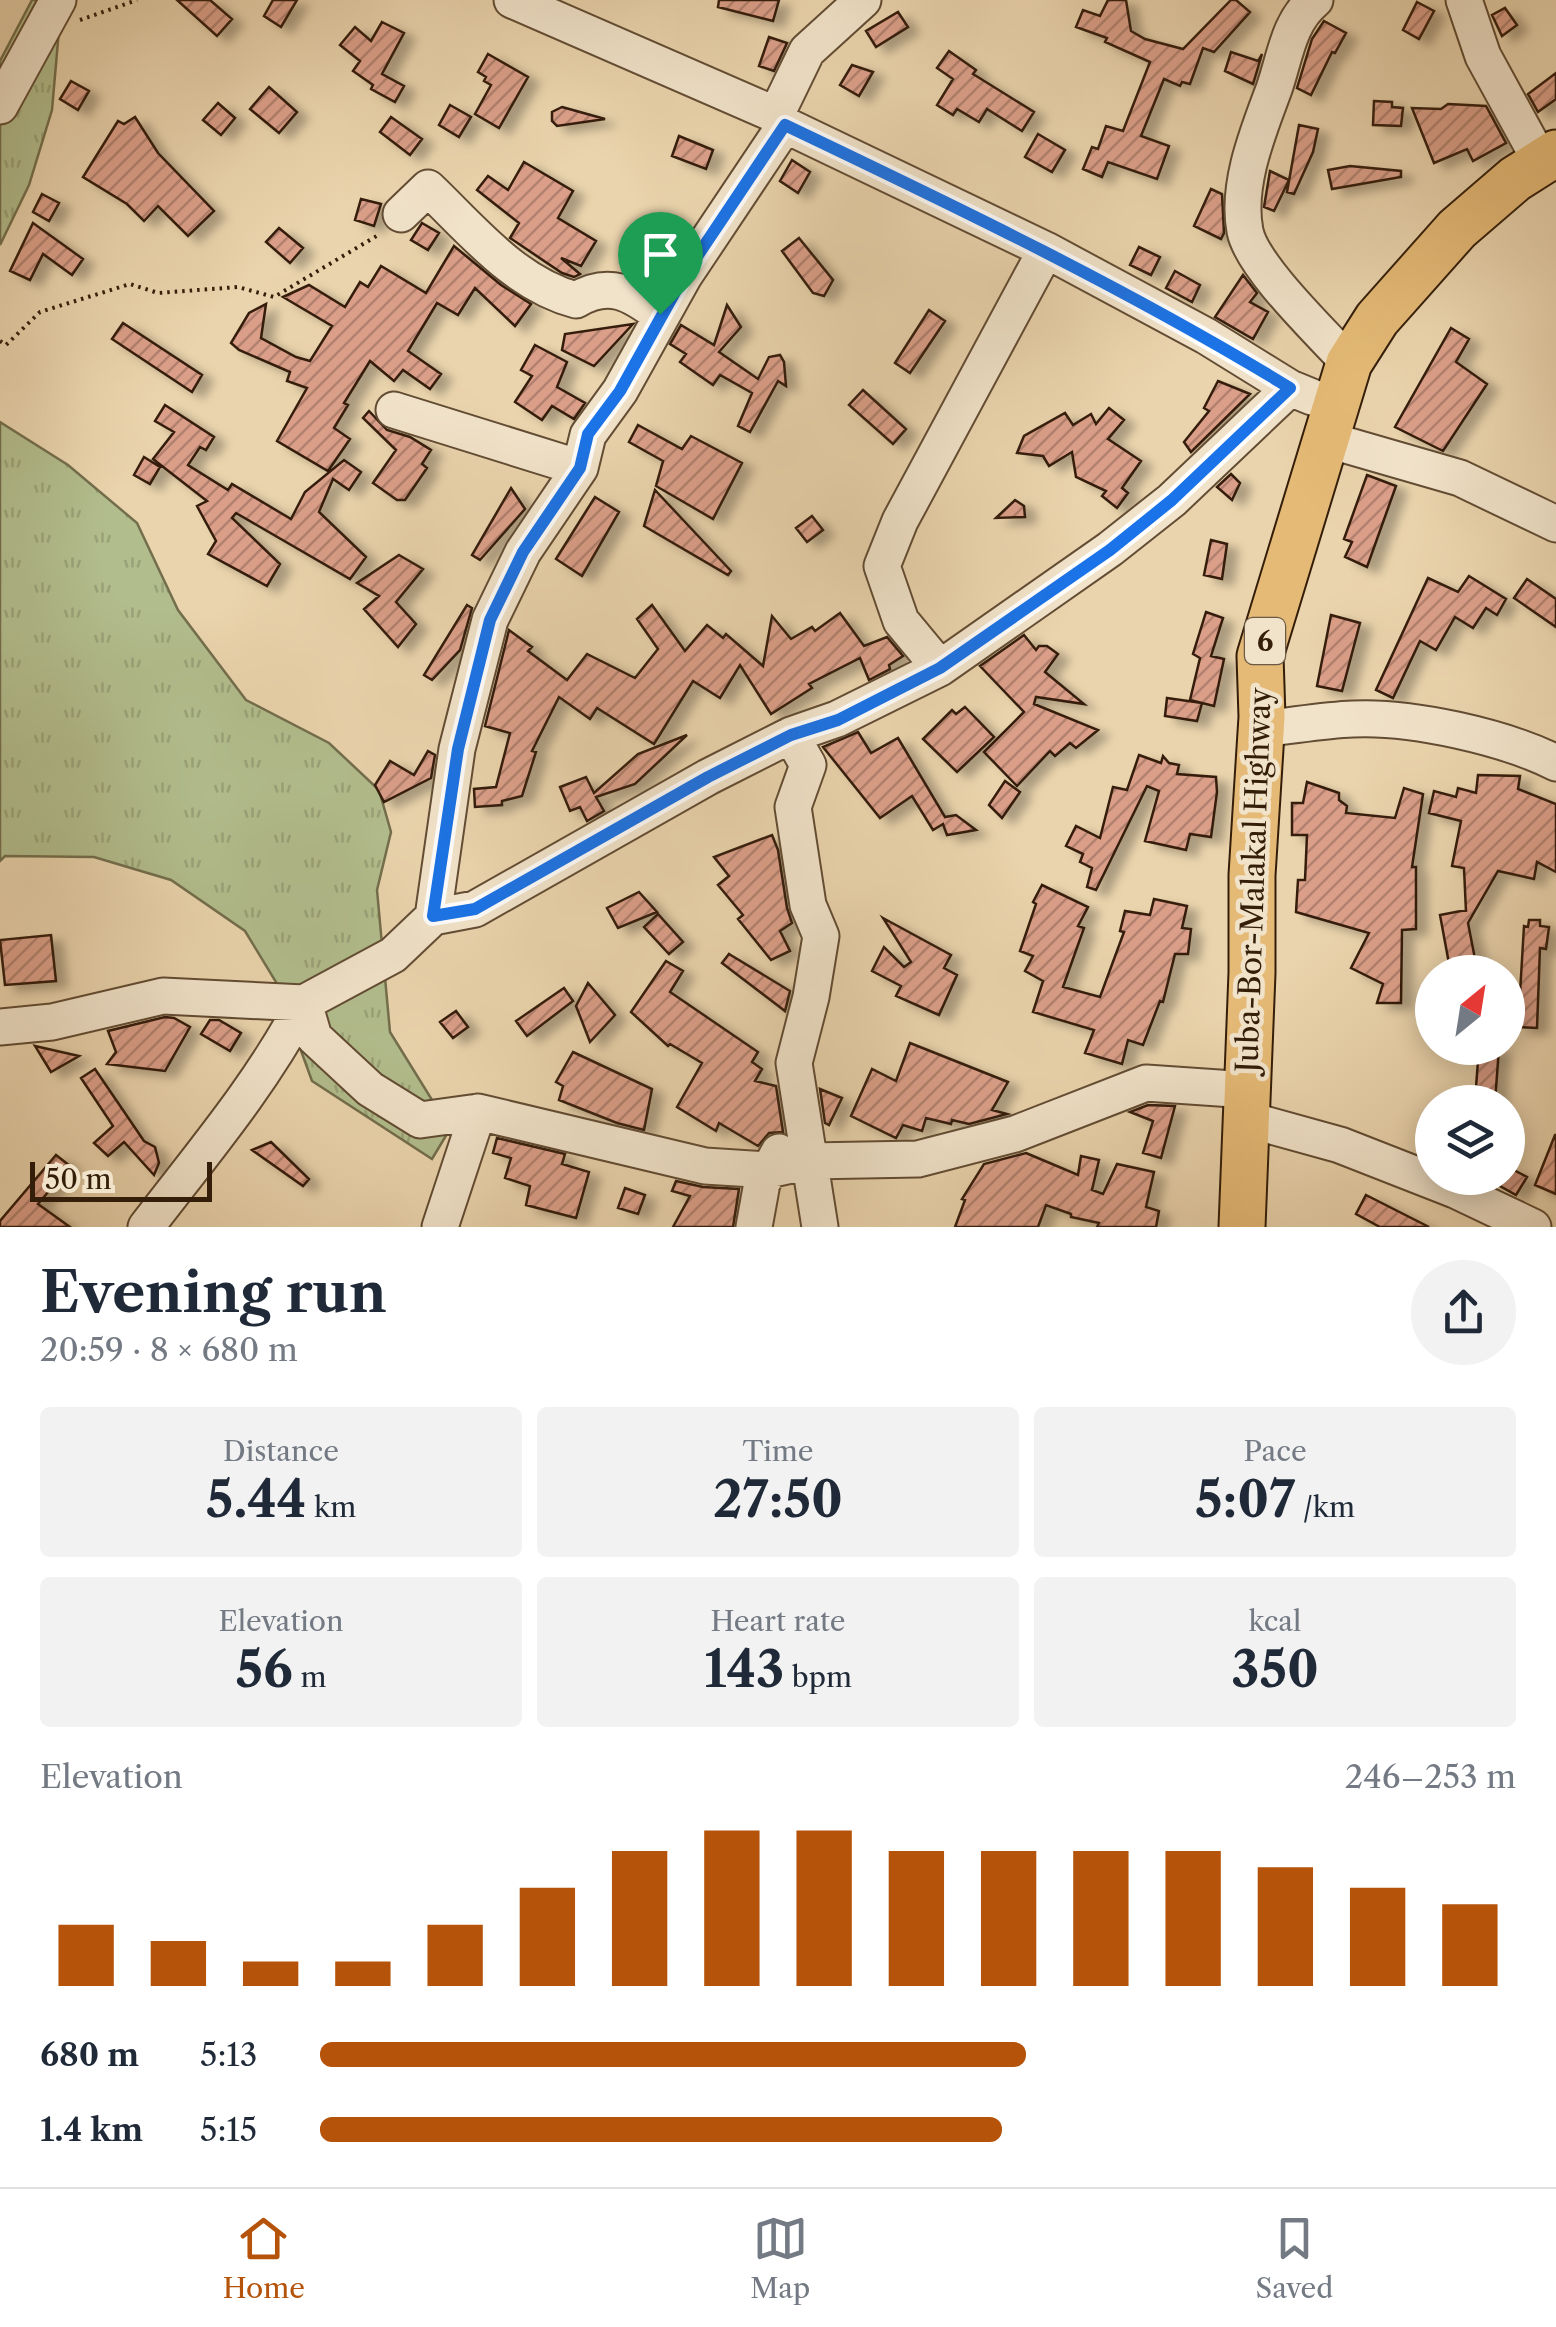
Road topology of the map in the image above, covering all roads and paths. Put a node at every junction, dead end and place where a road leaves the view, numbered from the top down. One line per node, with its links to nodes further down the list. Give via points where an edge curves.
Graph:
1 (58, 0): 7 (street)
2 (137, 0): 7 (path)
3 (512, 0): 9 (street)
4 (862, 0): 9 (street, via 807,51)
5 (1315, 0): 15 (street, via 1298,17 1255,142 1244,193 1245,232 1260,263)
6 (1464, 0): 10 (street, via 1483,56)
7 (42, 32): 8 (street)
8 (0, 106)
9 (781, 120): 12 (street); 13 (street)
10 (1548, 158): 15 (main road, Juba-Bor-Malakal Highway / 6, via 1458,229 1377,319)
11 (401, 214): 13 (street, via 428,188 513,270 557,295 576,300 596,288 621,291); 14 (path, via 383,232 274,297 238,287 158,293 130,284 40,312 6,345)
12 (1046, 250): 16 (street); 21 (street, via 900,520 882,566 901,621)
13 (660, 314): 19 (street, via 620,391 588,434)
14 (0, 341)
15 (1349, 364): 18 (main road, Juba-Bor-Malakal Highway / 6)
16 (1290, 388): 18 (street); 21 (street, via 1172,500)
17 (394, 410): 19 (street)
18 (1331, 423): 20 (street); 22 (main road, Juba-Bor-Malakal Highway / 6, via 1260,656)
19 (580, 468): 25 (street, via 523,552 490,620 458,749)
20 (1556, 524)
21 (940, 668): 23 (street, via 838,720)
22 (1261, 729): 24 (street, via 1356,718 1437,726); 28 (main road, Juba-Bor-Malakal Highway / 6)
23 (791, 735): 25 (street, via 475,909); 29 (street, via 808,765 792,807 808,905 821,936 794,1063)
24 (1556, 763)
25 (433, 916): 26 (street, via 393,955)
26 (304, 1003): 27 (street, via 163,996); 30 (street, via 314,1038 370,1089 420,1120); 33 (street, via 278,1052)
27 (0, 1027)
28 (1247, 1104): 31 (street, via 1146,1083 1015,1134 918,1158); 37 (main road, Juba-Bor-Malakal Highway / 6); 38 (street)
29 (802, 1106): 31 (street); 32 (street)
30 (478, 1112): 32 (street, via 704,1166); 34 (street)
31 (810, 1161): 32 (street); 36 (street)
32 (769, 1170): 35 (street)
33 (146, 1227)
34 (440, 1227)
35 (754, 1227)
36 (820, 1227)
37 (1242, 1227)
38 (1534, 1227)

